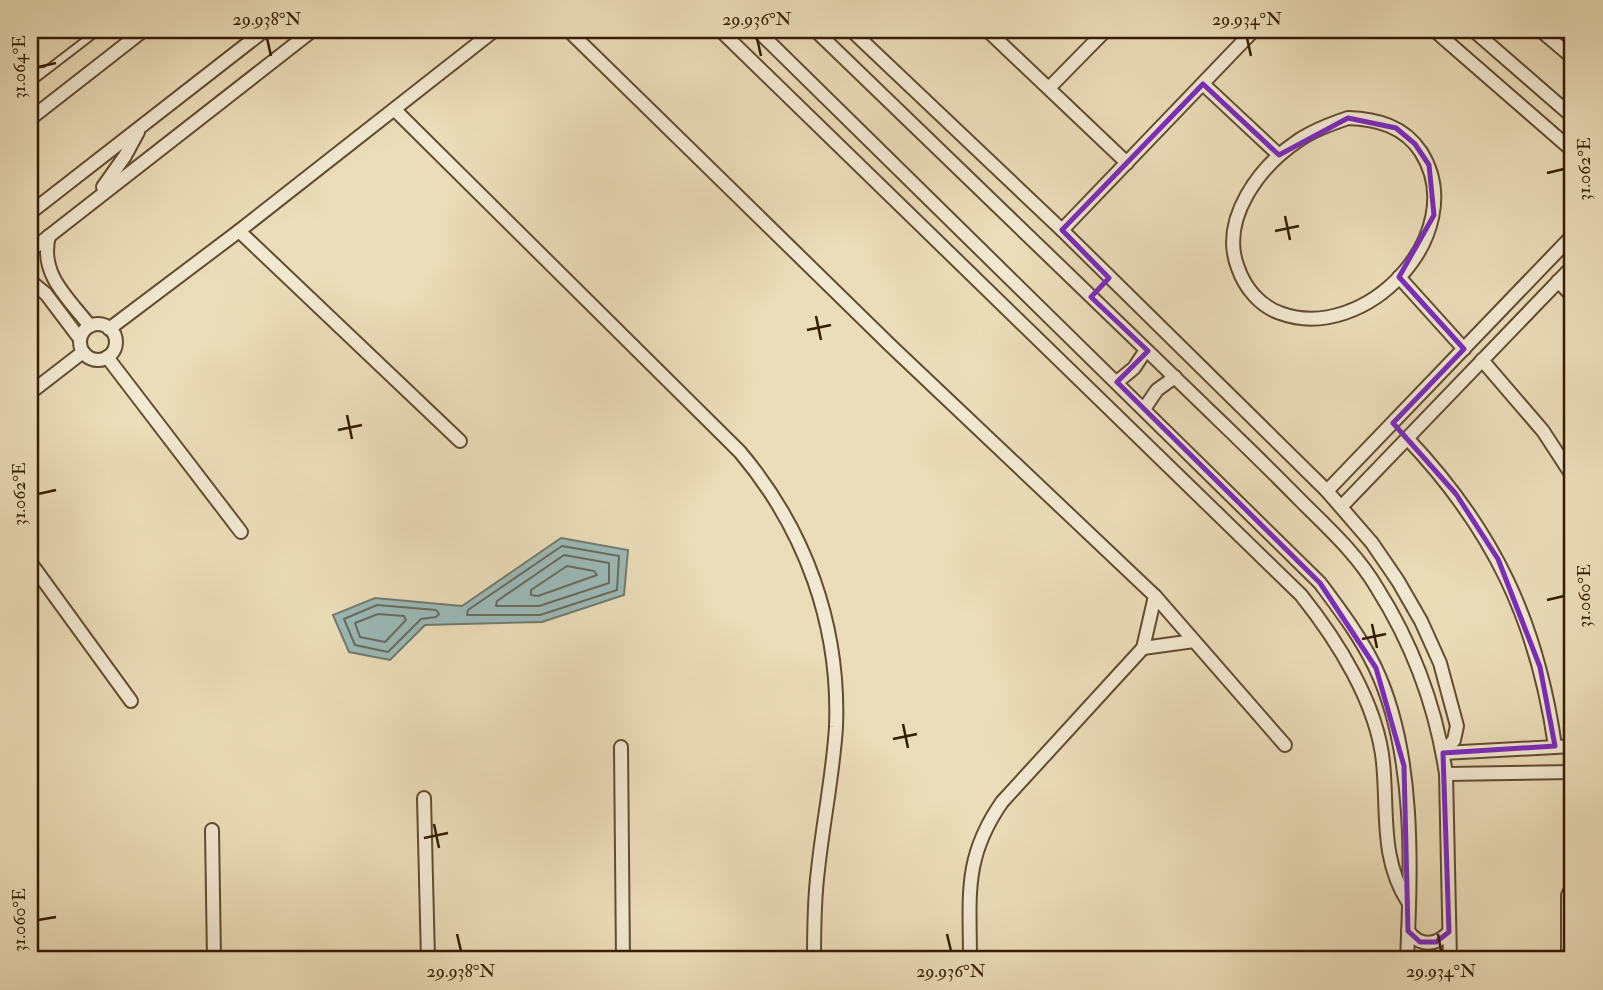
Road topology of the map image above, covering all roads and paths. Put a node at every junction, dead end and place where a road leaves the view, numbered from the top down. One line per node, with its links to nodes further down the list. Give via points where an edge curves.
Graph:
1 (99, 30): 18 (lane)
2 (144, 30): 27 (street)
3 (265, 30): 28 (street)
4 (313, 30): 32 (street)
5 (495, 30): 25 (street)
6 (568, 30): 66 (street)
7 (720, 30): 80 (street, via 1301,596 1322,622 1349,665 1372,717 1383,760 1391,868)
8 (757, 30): 54 (street)
9 (815, 30): 44 (street)
10 (851, 30): 34 (street)
11 (987, 30): 23 (street)
12 (1106, 30): 23 (street)
13 (1254, 30): 21 (street)
14 (1434, 30): 24 (street)
15 (1473, 30): 22 (street)
16 (1540, 30): 17 (street)
17 (1573, 58)
18 (49, 70): 19 (lane); 20 (lane)
19 (30, 74)
20 (30, 83)
21 (1203, 84): 30 (street); 31 (street)
22 (1537, 85): 24 (street); 26 (street)
23 (1049, 88): 31 (street)
24 (1520, 104): 29 (street)
25 (395, 110): 35 (street); 86 (street, via 740,452 762,478 796,534 820,596 836,693 834,752 816,890)
26 (1573, 117)
27 (30, 119)
28 (140, 128): 32 (street, via 107,182); 33 (street)
29 (1573, 151)
30 (1279, 155): 40 (street, via 1300,139 1348,118 1373,119 1396,128 1415,144 1429,165 1434,215 1426,237); 40 (street, via 1248,193 1233,238 1238,270 1256,298 1294,319 1316,320 1362,306)
31 (1127, 163): 34 (street)
32 (86, 206): 37 (street)
33 (30, 212)
34 (1062, 230): 41 (street)
35 (239, 231): 47 (street); 59 (street)
36 (1573, 235): 49 (street)
37 (49, 236): 38 (street); 46 (street, via 46,262 51,274)
38 (30, 251)
39 (1573, 266): 43 (street)
40 (1399, 277): 49 (street)
41 (1108, 278): 44 (street); 57 (street)
42 (30, 281): 48 (street, via 46,294)
43 (1558, 281): 45 (street); 52 (street)
44 (1091, 297): 50 (street)
45 (1573, 297)
46 (90, 326): 47 (street, via 100,324); 48 (street)
47 (109, 329): 51 (street, via 115,340)
48 (82, 345): 51 (street, via 97,359); 55 (street)
49 (1464, 349): 62 (street)
50 (1146, 350): 53 (street); 54 (street)
51 (107, 357): 64 (street)
52 (1482, 360): 58 (street); 61 (street, via 1543,431)
53 (1175, 377): 56 (street, via 1157,390); 60 (street)
54 (1117, 382): 56 (street)
55 (30, 393)
56 (1144, 408): 80 (street, via 1320,583 1351,623 1376,668 1394,716 1404,766)
57 (1271, 436): 60 (street); 62 (street)
58 (1407, 438): 63 (street); 71 (street, via 1464,505 1515,594 1540,667)
59 (460, 441)
60 (1255, 455): 74 (street, via 1349,549 1376,585 1418,666)
61 (1573, 477)
62 (1327, 491): 63 (street)
63 (1342, 506): 74 (street, via 1398,581 1440,663 1457,726 1454,740)
64 (242, 532)
65 (30, 562): 69 (street)
66 (1155, 596): 67 (street); 68 (street)
67 (1194, 641): 68 (street); 70 (street)
68 (1143, 648): 87 (street, via 987,824 971,873)
69 (131, 701)
70 (1285, 745)
71 (1555, 746): 72 (street); 74 (street)
72 (1573, 746)
73 (621, 747): 85 (street)
74 (1443, 753): 76 (street)
75 (1573, 772): 76 (street)
76 (1446, 774): 82 (street)
77 (424, 798): 84 (street)
78 (212, 830): 83 (street)
79 (1573, 885): 90 (street, via 1568,895)
80 (1408, 903): 81 (street)
81 (1408, 932): 82 (street, via 1428,944); 88 (street)
82 (1449, 932): 89 (street)
83 (214, 960)
84 (428, 960)
85 (623, 960)
86 (814, 960)
87 (970, 960)
88 (1406, 960)
89 (1450, 960)
90 (1568, 960)

